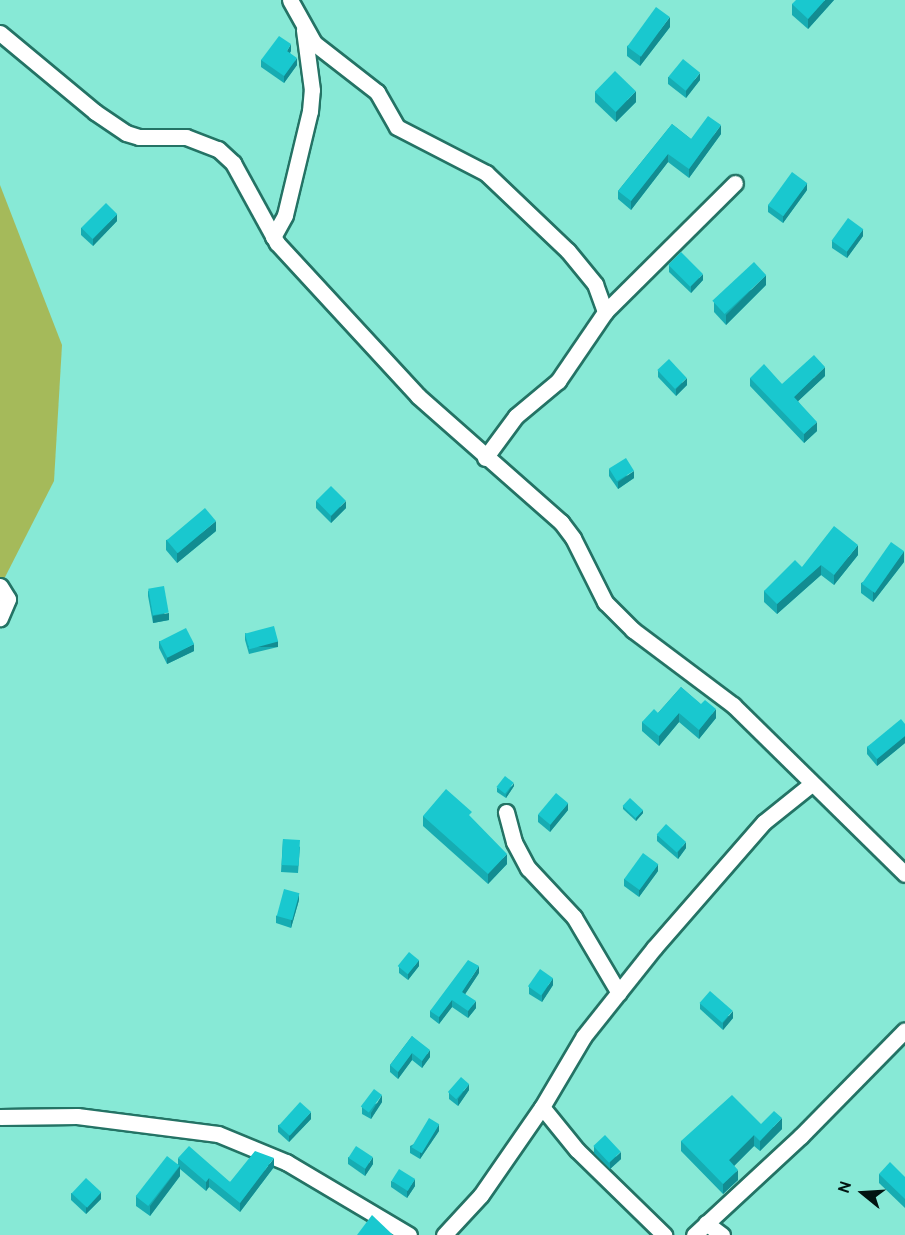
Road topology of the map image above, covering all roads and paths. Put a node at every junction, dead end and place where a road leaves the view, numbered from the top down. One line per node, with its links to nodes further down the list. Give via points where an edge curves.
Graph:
1 (290, 0): 2 (street)
2 (304, 29): 5 (street, via 312,90 310,111 285,215); 6 (street, via 325,52 377,92 397,127 472,164 504,188 578,262 595,284)
3 (0, 33): 5 (street, via 126,133 139,137 186,137 218,149 233,163)
4 (735, 183): 6 (street)
5 (273, 237): 7 (street, via 418,396)
6 (605, 312): 7 (street, via 558,381 516,416)
7 (485, 458): 10 (street, via 561,522 605,603 633,630 733,705)
8 (0, 586): 9 (street, via 9,598)
9 (0, 618)
10 (810, 784): 12 (street); 13 (street, via 764,822)
11 (506, 812): 13 (street, via 514,842 528,868 574,917)
12 (905, 874)
13 (619, 993): 15 (street, via 570,1057)
14 (905, 1030): 17 (street, via 801,1136)
15 (542, 1107): 19 (street, via 481,1195); 20 (street, via 577,1150)
16 (0, 1117): 18 (street, via 77,1116 218,1134 286,1162)
17 (706, 1224): 21 (street); 22 (street)
18 (410, 1235)
19 (444, 1235)
20 (664, 1235)
21 (694, 1235)
22 (722, 1235)

